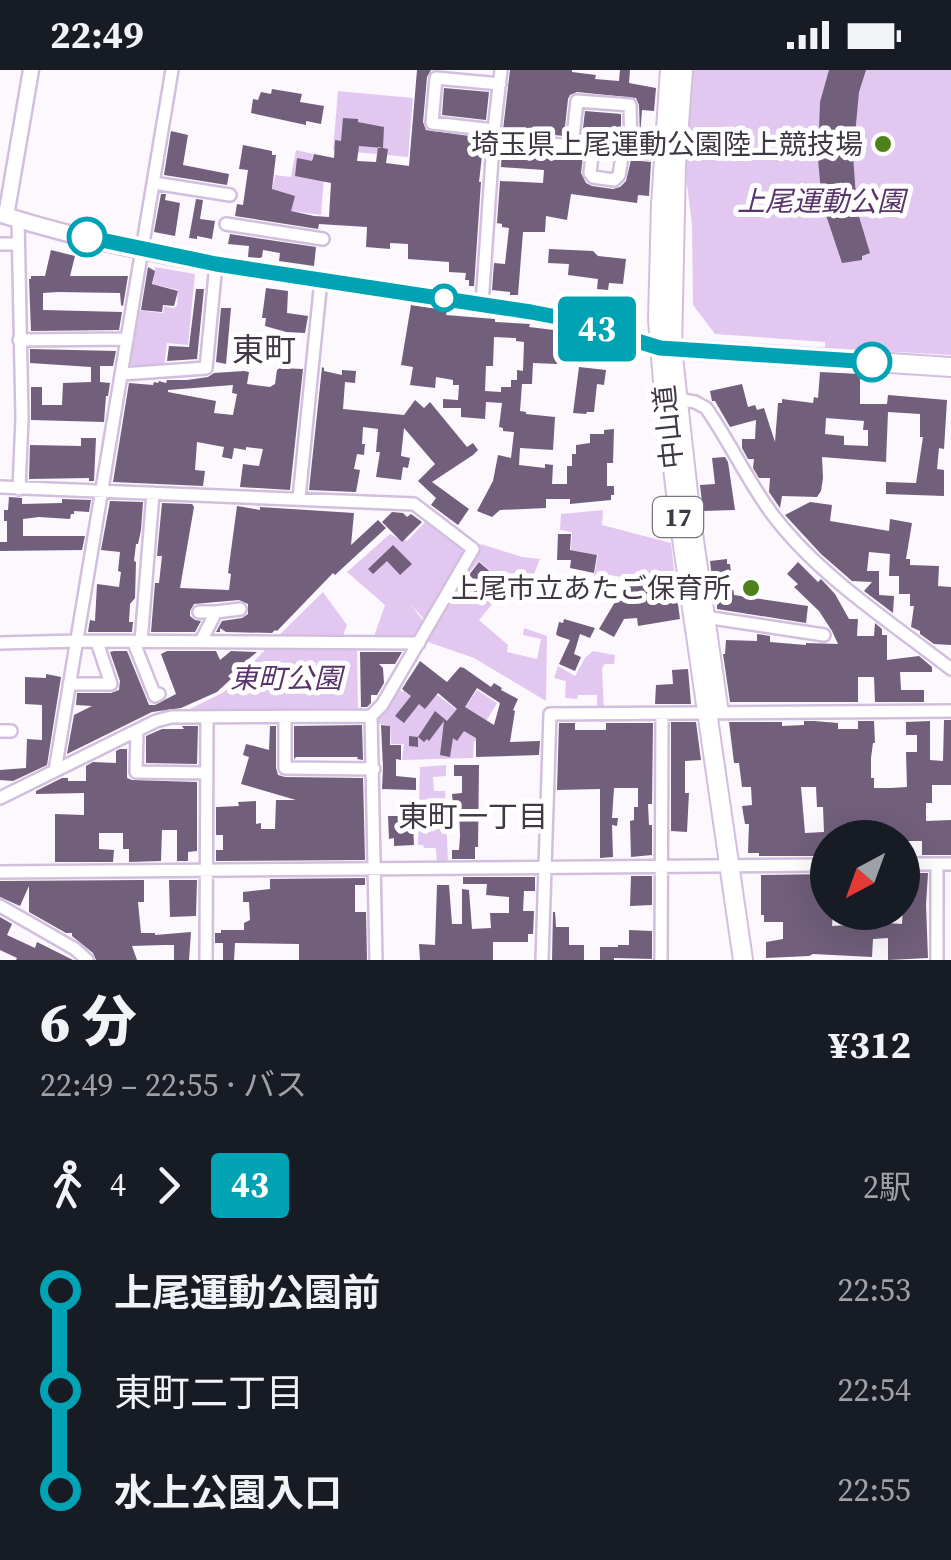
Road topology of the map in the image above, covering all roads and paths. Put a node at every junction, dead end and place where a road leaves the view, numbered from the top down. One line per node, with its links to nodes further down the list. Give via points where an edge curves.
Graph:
1 (31, 70): 14 (street)
2 (172, 70): 13 (street)
3 (501, 70): 6 (street)
4 (670, 70): 11 (main road, 中山道 / 17)
5 (684, 70): 27 (main road, 中山道 / 17)
6 (500, 84): 7 (street); 7 (street, via 436,78 432,123)
7 (494, 134): 8 (street); 24 (street)
8 (572, 146): 9 (street); 10 (street, via 576,101 630,105)
9 (593, 148): 10 (street); 10 (street, via 590,173 614,180)
10 (627, 151): 11 (street)
11 (664, 154): 27 (main road, 中山道 / 17, via 659,302)
12 (0, 179): 14 (street)
13 (154, 183): 15 (street); 21 (street)
14 (10, 193): 16 (street)
15 (230, 195)
16 (8, 217): 20 (street); 21 (main road)
17 (226, 224): 18 (street)
18 (323, 238)
19 (0, 244): 20 (street)
20 (18, 244): 26 (street)
21 (142, 250): 22 (main road); 25 (street)
22 (216, 264): 23 (main road); 29 (street, via 206,368)
23 (321, 280): 24 (main road); 35 (street)
24 (482, 304): 27 (main road)
25 (127, 339): 26 (street); 29 (street)
26 (19, 340): 32 (street)
27 (666, 348): 28 (main road); 30 (main road, 中山道 / 17); 52 (main road, 中山道 / 17, via 678,518)
28 (951, 366)
29 (122, 374): 33 (street)
30 (677, 399): 39 (main road, 中山道 / 17); 47 (street, via 706,408 799,546)
31 (0, 488): 32 (street)
32 (19, 489): 33 (street)
33 (102, 492): 34 (street); 41 (street)
34 (153, 493): 35 (street); 43 (street)
35 (299, 498): 45 (street, via 414,504 473,550)
36 (240, 609): 38 (street)
37 (198, 612): 38 (street)
38 (216, 612): 44 (street)
39 (705, 617): 40 (street); 52 (main road, 中山道 / 17)
40 (824, 634)
41 (78, 641): 42 (street); 46 (street); 48 (street)
42 (96, 642): 43 (street); 48 (street, via 112,684)
43 (137, 642): 44 (street); 49 (street)
44 (201, 642): 45 (street)
45 (418, 643): 53 (street)
46 (0, 644)
47 (951, 669)
48 (69, 684): 58 (street)
49 (159, 694)
50 (951, 711): 52 (street)
51 (662, 714): 52 (street); 62 (street); 65 (street, via 550,714)
52 (713, 714): 63 (main road, 中山道 / 17)
53 (371, 716): 55 (street); 57 (street)
54 (207, 718): 55 (street); 56 (street, via 172,717); 59 (street)
55 (285, 718): 57 (street, via 285,768)
56 (136, 732): 58 (street); 59 (street, via 136,772)
57 (374, 769): 66 (street)
58 (55, 772): 60 (street)
59 (206, 773): 67 (street)
60 (0, 798)
61 (944, 864): 77 (street)
62 (662, 865): 63 (street); 65 (street); 74 (street)
63 (734, 865): 64 (street); 75 (main road, 中山道 / 17); 76 (main road, 中山道 / 17)
64 (810, 865)
65 (545, 867): 66 (street); 73 (street)
66 (376, 868): 67 (street); 72 (street)
67 (208, 870): 68 (street); 71 (street)
68 (0, 872)
69 (0, 906): 70 (street)
70 (88, 960)
71 (206, 960)
72 (376, 960)
73 (542, 960)
74 (661, 960)
75 (743, 960)
76 (753, 960)
77 (937, 960)

